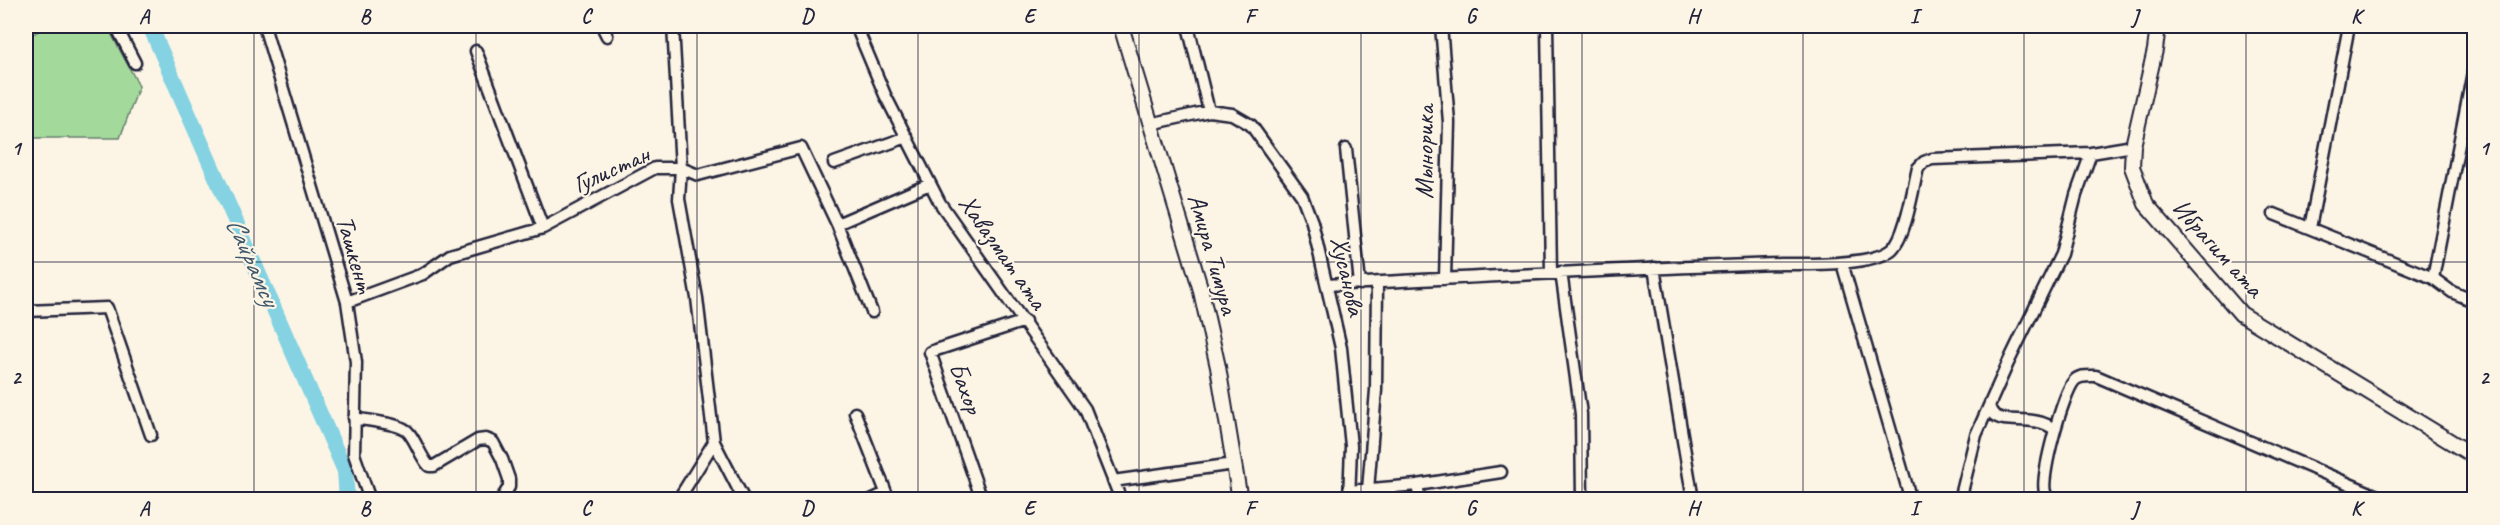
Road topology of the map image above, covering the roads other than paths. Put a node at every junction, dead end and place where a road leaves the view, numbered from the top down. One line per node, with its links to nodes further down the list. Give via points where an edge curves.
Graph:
1 (116, 26): 12 (street)
2 (264, 26): 36 (street, Ташкент)
3 (674, 26): 21 (street)
4 (856, 26): 16 (street, Хавазмат ата)
5 (1121, 26): 15 (street, Амира Тимура)
6 (1188, 26): 14 (street)
7 (1441, 26): 31 (street, Мынорика, via 1449,122)
8 (1547, 26): 29 (street)
9 (2158, 26): 17 (street, Ибрагим ата)
10 (2349, 26): 26 (street)
11 (476, 51): 25 (street)
12 (135, 63)
13 (2475, 67): 30 (street)
14 (1209, 111): 15 (street, Хусанова); 34 (street, Хусанова, via 1232,114 1251,125 1287,173 1312,222)
15 (1150, 124): 47 (street, Амира Тимура, via 1200,287)
16 (907, 137): 20 (street); 22 (street, Хавазмат ата)
17 (2133, 146): 19 (street); 46 (street, Ибрагим ата, via 2132,167 2146,204 2241,314)
18 (1346, 148): 33 (street)
19 (2091, 153): 27 (street, via 1924,162 1918,168 1900,238 1891,250 1877,257); 40 (street, via 2061,254)
20 (834, 163)
21 (681, 168): 24 (street, Гулистан, via 698,175 801,147); 25 (street, Гулистан, via 655,168); 45 (street, via 679,199 697,298)
22 (930, 184): 24 (street); 39 (street, Хавазмат ата)
23 (2274, 214): 26 (street)
24 (837, 224): 38 (street, Гулистан)
25 (543, 228): 36 (street, Гулистан, via 450,255 423,274)
26 (2310, 228): 30 (street)
27 (1842, 263): 28 (street); 65 (street)
28 (1654, 268): 29 (street); 64 (street)
29 (1556, 273): 31 (street); 63 (street, via 1581,414)
30 (2433, 278): 35 (street, via 2452,292)
31 (1445, 279): 32 (street)
32 (1377, 283): 33 (street); 51 (street, via 1376,390)
33 (1360, 284): 34 (street)
34 (1328, 285): 52 (street, Хусанова, via 1341,348 1351,446)
35 (2475, 301)
36 (347, 302): 42 (street, Ташкент, via 356,362)
37 (26, 311): 44 (street, via 107,308)
38 (872, 312)
39 (1024, 321): 49 (street, Хавазмат ата, via 1084,409); 59 (street, Бахор, via 930,352)
40 (1989, 406): 43 (street, via 1994,415 2038,420); 66 (street, via 1976,435)
41 (855, 413): 53 (street)
42 (354, 418): 54 (street, Ташкент, via 354,454); 55 (street, via 408,430 429,466 478,440 493,442 509,479)
43 (2054, 429): 67 (street, via 2044,484); 68 (street, via 2074,381 2096,376)
44 (151, 435)
45 (714, 442): 56 (street); 57 (street)
46 (2475, 456)
47 (1234, 464): 49 (street); 61 (street, Амира Тимура)
48 (1501, 472): 50 (street)
49 (1113, 481): 60 (street, Хавазмат ата)
50 (1417, 485): 51 (street); 62 (street)
51 (1368, 490): 52 (street)
52 (1349, 495)
53 (888, 496): 58 (street)
54 (370, 500)
55 (501, 500)
56 (678, 500)
57 (744, 500)
58 (871, 500)
59 (982, 500)
60 (1120, 500)
61 (1240, 500)
62 (1420, 500)
63 (1582, 500)
64 (1693, 500)
65 (1908, 500)
66 (1960, 500)
67 (2050, 500)
68 (2387, 500)

